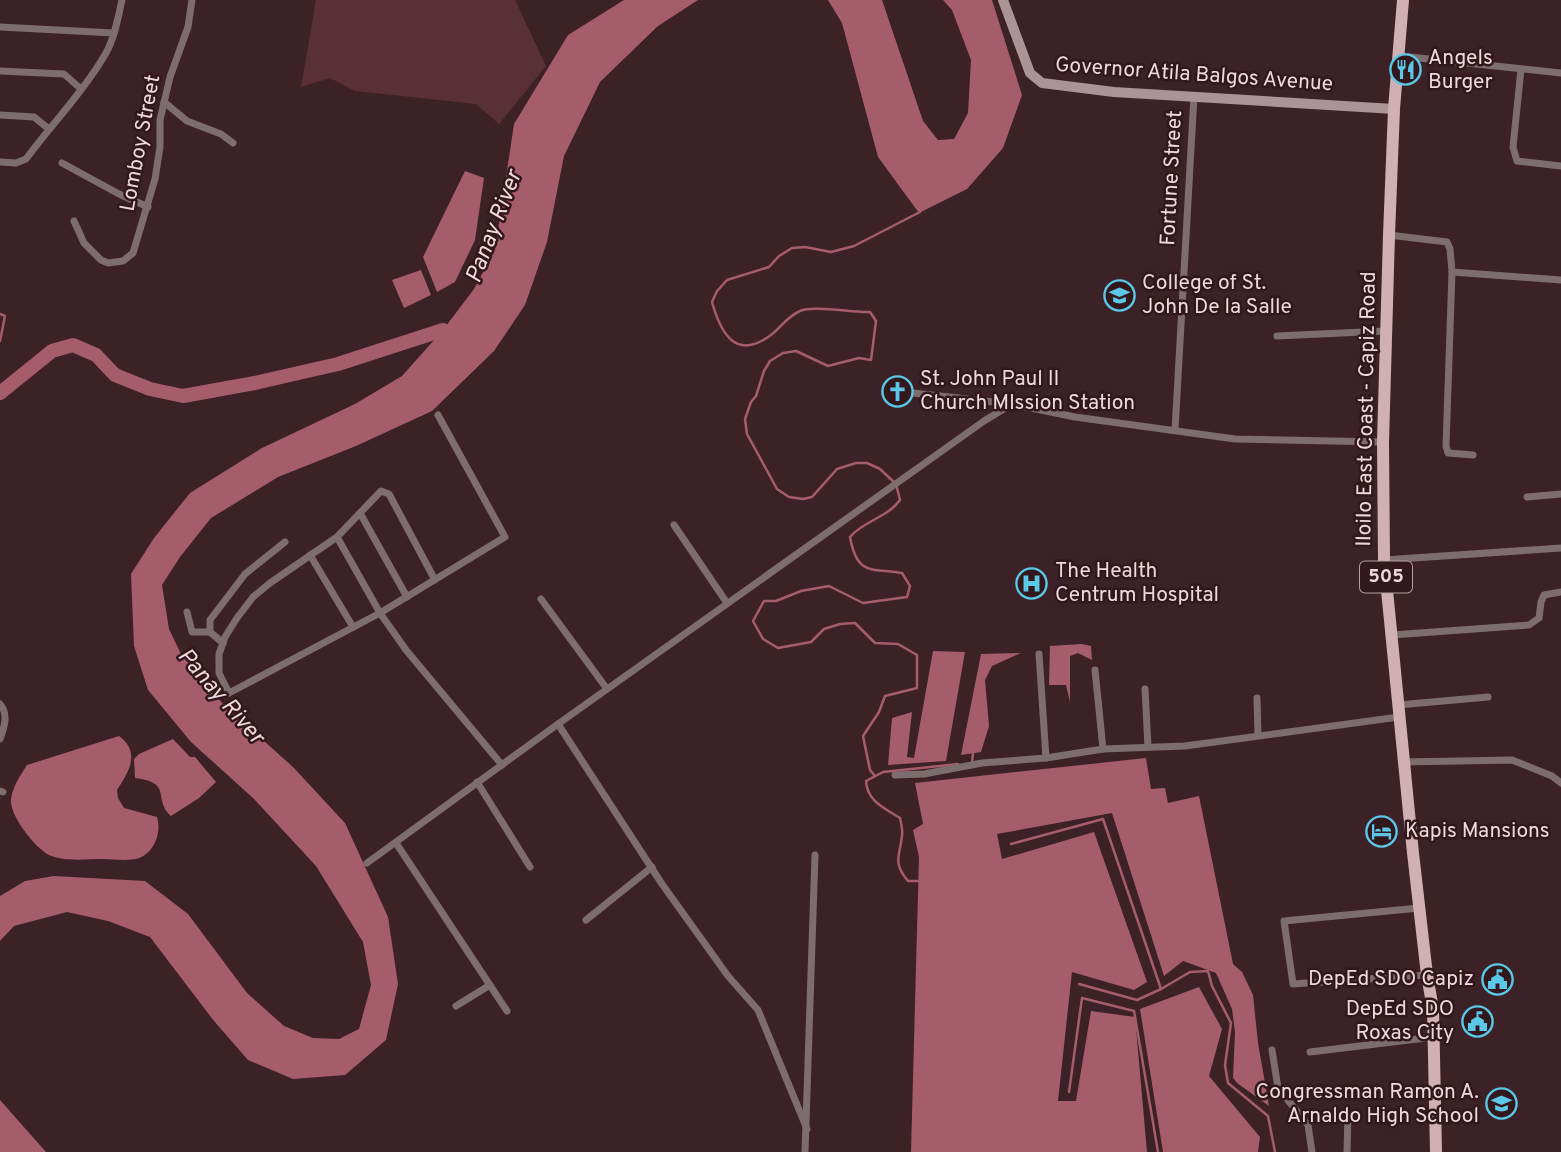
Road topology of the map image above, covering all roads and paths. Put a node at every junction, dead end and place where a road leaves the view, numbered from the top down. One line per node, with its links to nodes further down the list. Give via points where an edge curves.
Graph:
1 (122, 0): 6 (street)
2 (192, 0): 13 (street, Lomboy Street)
3 (1003, 0): 12 (main road, Governor Atila Balgos Avenue, via 1030,73 1042,83)
4 (1403, 0): 7 (main road, Iloilo East Coast - Capiz Road / 505)
5 (0, 27): 6 (street)
6 (114, 33): 11 (street)
7 (1399, 56): 8 (street); 14 (main road, Iloilo East Coast - Capiz Road / 505)
8 (1521, 69): 10 (street); 21 (street, via 1513,147 1517,161)
9 (0, 71): 11 (street, via 64,74)
10 (1561, 72)
11 (80, 89): 16 (street)
12 (1194, 96): 14 (main road, Governor Atila Balgos Avenue); 32 (street, Fortune Street)
13 (164, 102): 17 (street, via 187,121); 22 (street, Lomboy Street)
14 (1394, 109): 24 (main road, Iloilo East Coast - Capiz Road / 505)
15 (0, 116): 16 (street, via 34,117)
16 (49, 129): 19 (street, via 26,159)
17 (233, 143)
18 (1561, 152): 21 (street)
19 (0, 162)
20 (62, 163): 22 (street)
21 (1560, 165)
22 (148, 206): 23 (street, Lomboy Street, via 134,253 122,261 101,260 84,243)
23 (74, 221)
24 (1389, 235): 25 (street, via 1447,242); 27 (main road, Iloilo East Coast - Capiz Road / 505)
25 (1452, 272): 26 (street); 34 (street, via 1446,446 1448,453)
26 (1561, 280)
27 (1385, 331): 28 (street); 33 (main road, Iloilo East Coast - Capiz Road / 505)
28 (1277, 336)
29 (914, 393): 30 (street)
30 (1012, 404): 32 (street); 48 (street)
31 (438, 415): 44 (street, via 505,537)
32 (1175, 430): 33 (street, via 1235,439)
33 (1383, 442): 43 (main road, Iloilo East Coast - Capiz Road / 505)
34 (1473, 455)
35 (1561, 494): 36 (street)
36 (1527, 497)
37 (360, 513): 39 (street); 44 (street, via 382,491 388,494); 46 (street)
38 (674, 525): 48 (street)
39 (337, 537): 42 (street); 50 (street)
40 (285, 542): 52 (street, via 245,574 210,620)
41 (1561, 548): 43 (street)
42 (310, 555): 51 (street); 54 (street, via 253,597)
43 (1384, 560): 53 (main road, Iloilo East Coast - Capiz Road / 505)
44 (435, 580): 46 (street)
45 (1561, 593): 53 (street, via 1544,595 1539,618 1529,625)
46 (407, 597): 50 (street)
47 (541, 599): 57 (street)
48 (727, 603): 57 (street)
49 (187, 612): 52 (street, via 192,632)
50 (380, 613): 51 (street); 70 (street)
51 (353, 627): 54 (street, via 229,693 219,673)
52 (210, 632): 54 (street)
53 (1392, 635): 62 (main road, Iloilo East Coast - Capiz Road / 505)
54 (223, 643)
55 (1039, 654): 68 (street)
56 (1096, 670): 67 (street)
57 (607, 689): 63 (street)
58 (1144, 689): 66 (street)
59 (1488, 697): 62 (street)
60 (1257, 698): 64 (street)
61 (0, 704): 65 (street, via 5,716)
62 (1399, 711): 64 (street); 69 (main road, Iloilo East Coast - Capiz Road / 505)
63 (558, 724): 70 (street); 78 (street)
64 (1258, 735): 66 (street)
65 (0, 739)
66 (1148, 747): 67 (street)
67 (1103, 749): 68 (street)
68 (1046, 758): 71 (street)
69 (1403, 762): 73 (street, via 1512,760); 79 (main road, Iloilo East Coast - Capiz Road / 505)
70 (502, 765): 72 (street)
71 (895, 775)
72 (477, 782): 74 (street); 77 (street)
73 (1561, 783)
74 (396, 843): 76 (street); 82 (street)
75 (815, 855): 89 (street)
76 (367, 863)
77 (530, 867)
78 (652, 867): 80 (street); 89 (street, via 728,976 758,1010)
79 (1419, 908): 81 (main road, Iloilo East Coast - Capiz Road / 505); 81 (street, via 1284,920 1293,985)
80 (586, 920)
81 (1427, 975): 85 (main road, Iloilo East Coast - Capiz Road / 505)
82 (490, 985): 83 (street); 84 (street)
83 (456, 1006)
84 (507, 1011)
85 (1435, 1037): 87 (street); 93 (main road, Iloilo East Coast - Capiz Road / 505)
86 (1272, 1050): 91 (street, via 1279,1088 1308,1125)
87 (1310, 1052)
88 (1348, 1113): 92 (street)
89 (807, 1129): 90 (street)
90 (805, 1152)
91 (1312, 1152)
92 (1347, 1152)
93 (1436, 1152)

